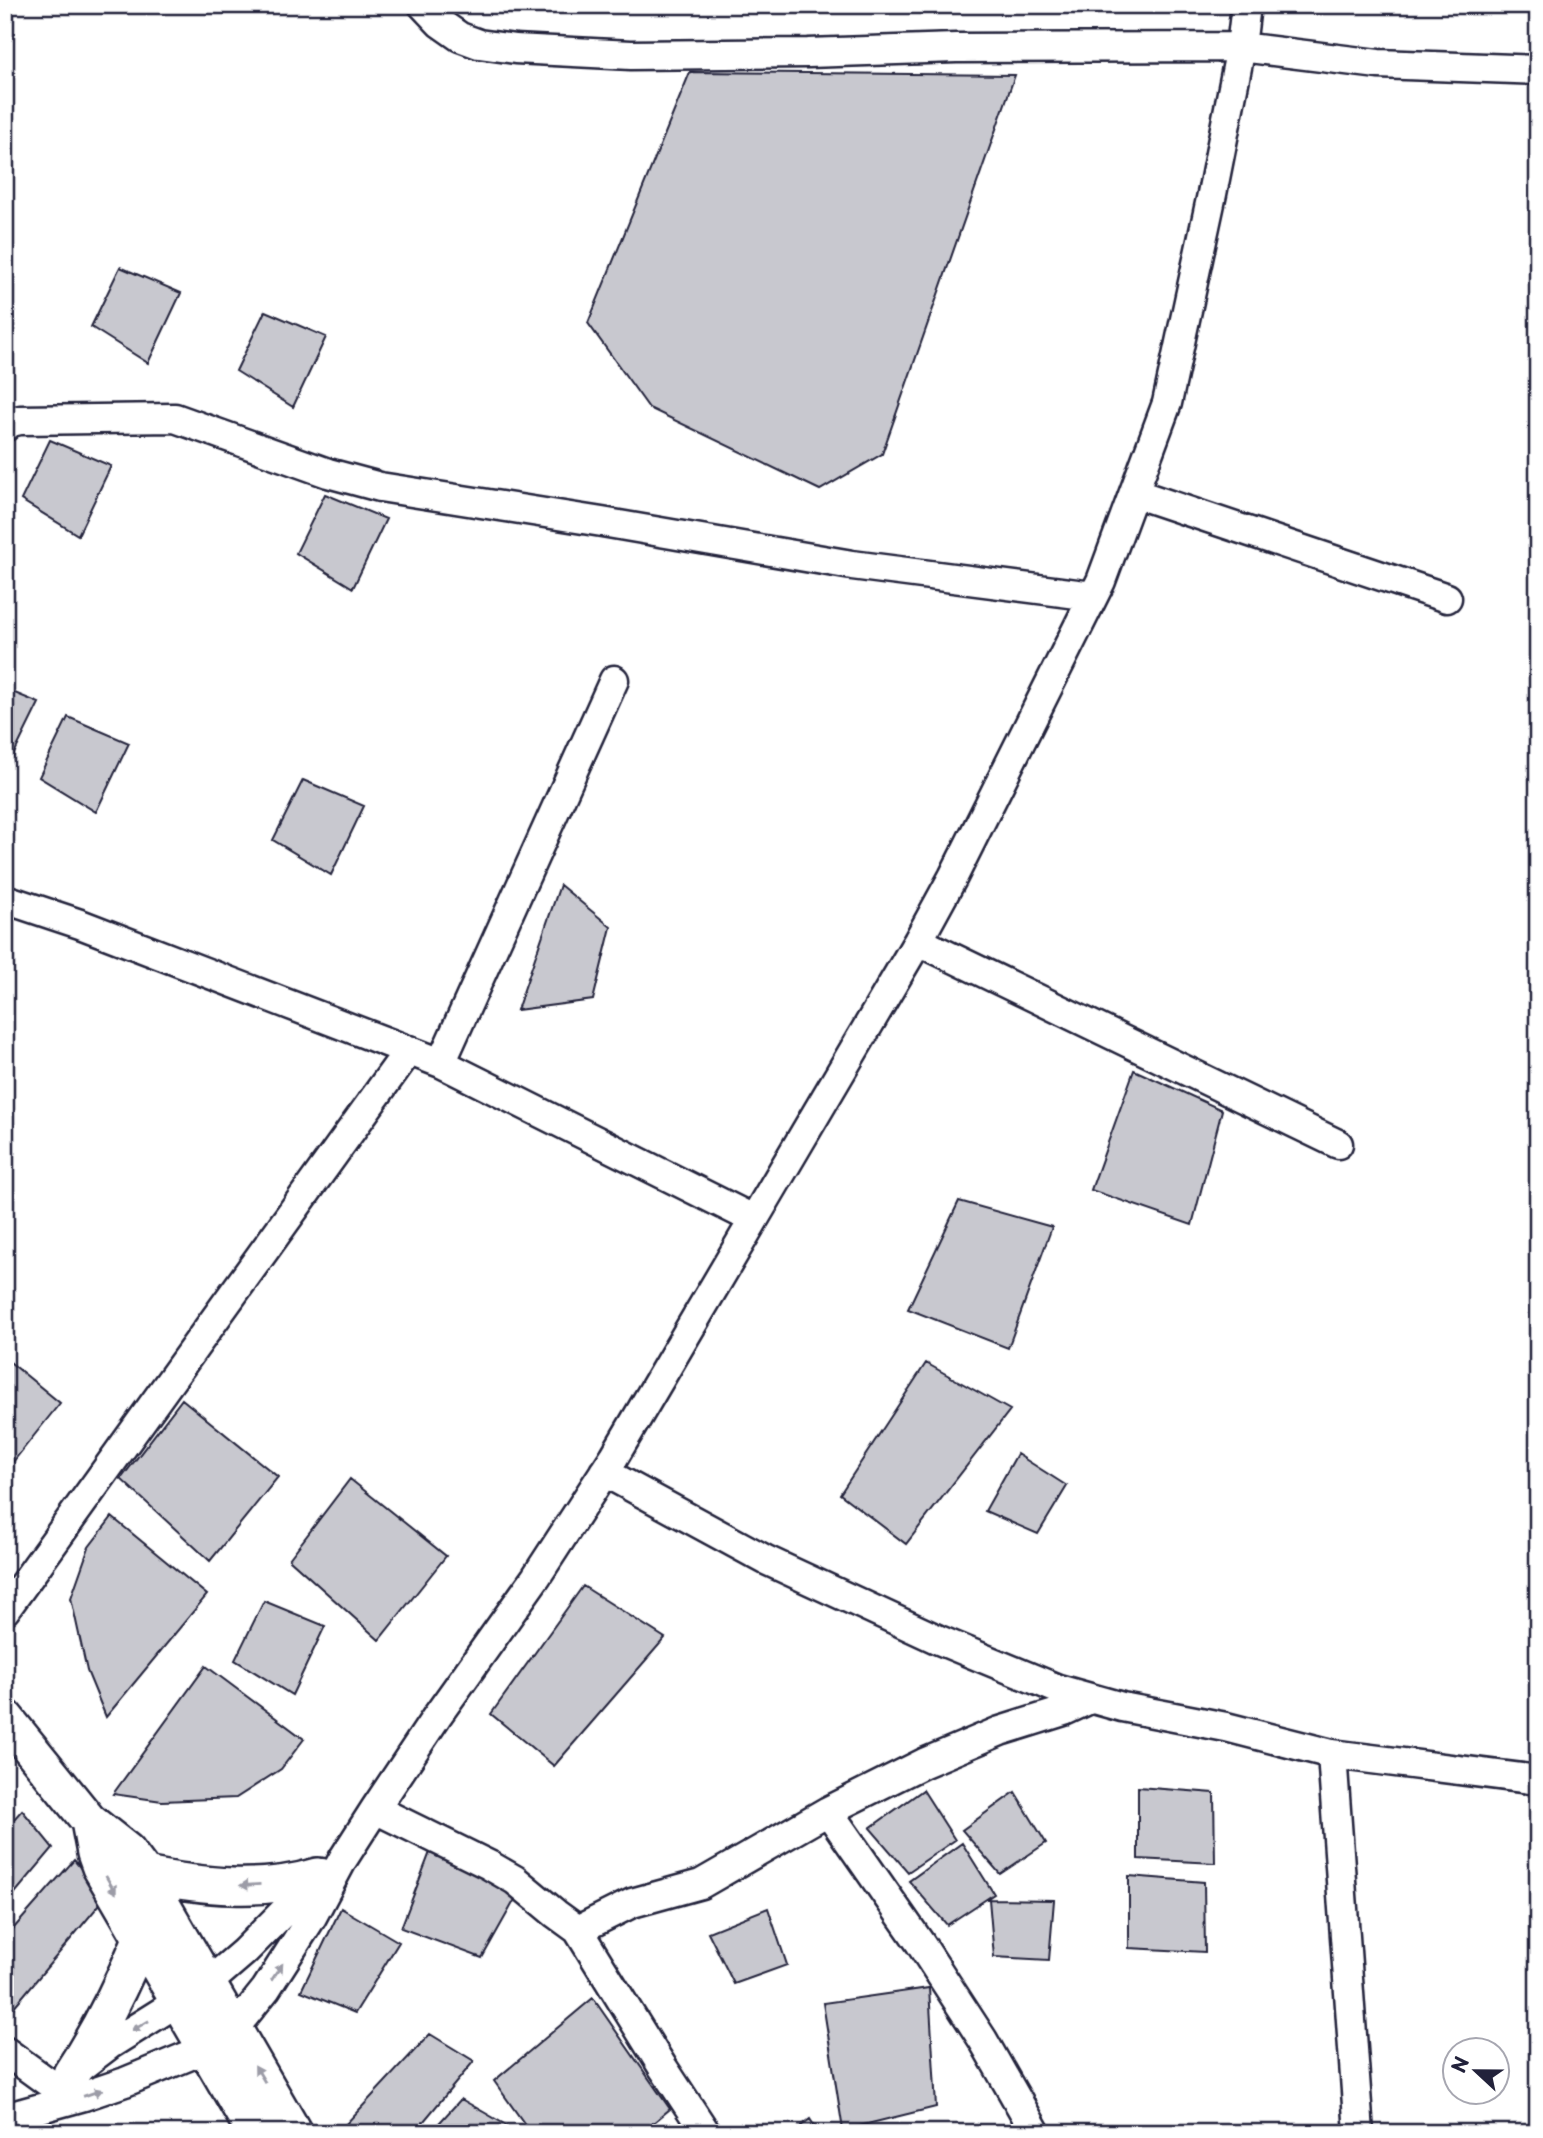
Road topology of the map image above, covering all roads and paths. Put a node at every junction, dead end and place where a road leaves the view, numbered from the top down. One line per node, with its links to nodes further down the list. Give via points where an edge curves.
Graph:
1 (423, 5): 3 (street, via 460,37 528,50 631,55)
2 (1246, 5): 3 (street)
3 (1241, 47): 4 (street, via 1378,64); 6 (street, via 1167,403)
4 (1538, 70)
5 (5, 427): 7 (street, via 20,420 175,418 380,487 852,565)
6 (1134, 492): 7 (street); 8 (street)
7 (1093, 596): 11 (street)
8 (1447, 598)
9 (614, 680): 13 (street)
10 (5, 899): 12 (street)
11 (918, 942): 14 (street); 15 (street)
12 (409, 1050): 13 (street); 17 (street)
13 (441, 1063): 15 (street)
14 (1338, 1144)
15 (753, 1219): 16 (street)
16 (604, 1472): 18 (street, via 766,1560 939,1640); 22 (street)
17 (5, 1610)
18 (1090, 1699): 20 (street); 23 (street, via 924,1763)
19 (5, 1717): 24 (street)
20 (1332, 1754): 21 (street); 39 (street)
21 (1538, 1780)
22 (374, 1809): 25 (street); 27 (street, via 515,1880)
23 (828, 1811): 27 (street, via 701,1884 632,1903); 38 (street, via 983,2040)
24 (89, 1821): 26 (street, via 127,1851); 28 (street, one-way to 28, via 100,1867)
25 (330, 1868): 26 (street, one-way to 26, via 295,1883 243,1886); 29 (street); 31 (street, one-way to 25, via 266,1989 312,1917)
26 (145, 1875): 29 (street)
27 (578, 1930): 37 (street)
28 (141, 1939): 30 (street); 33 (street, via 120,1992)
29 (208, 1983): 30 (street); 31 (street)
30 (179, 2003): 31 (street); 33 (street, one-way to 33, via 109,2045)
31 (219, 2039): 34 (street, one-way to 31, via 115,2086); 35 (street); 36 (street, one-way to 31)
32 (5, 2051): 33 (street)
33 (64, 2081): 34 (street)
34 (16, 2115)
35 (255, 2133)
36 (294, 2133)
37 (706, 2133)
38 (1036, 2133)
39 (1359, 2133)

